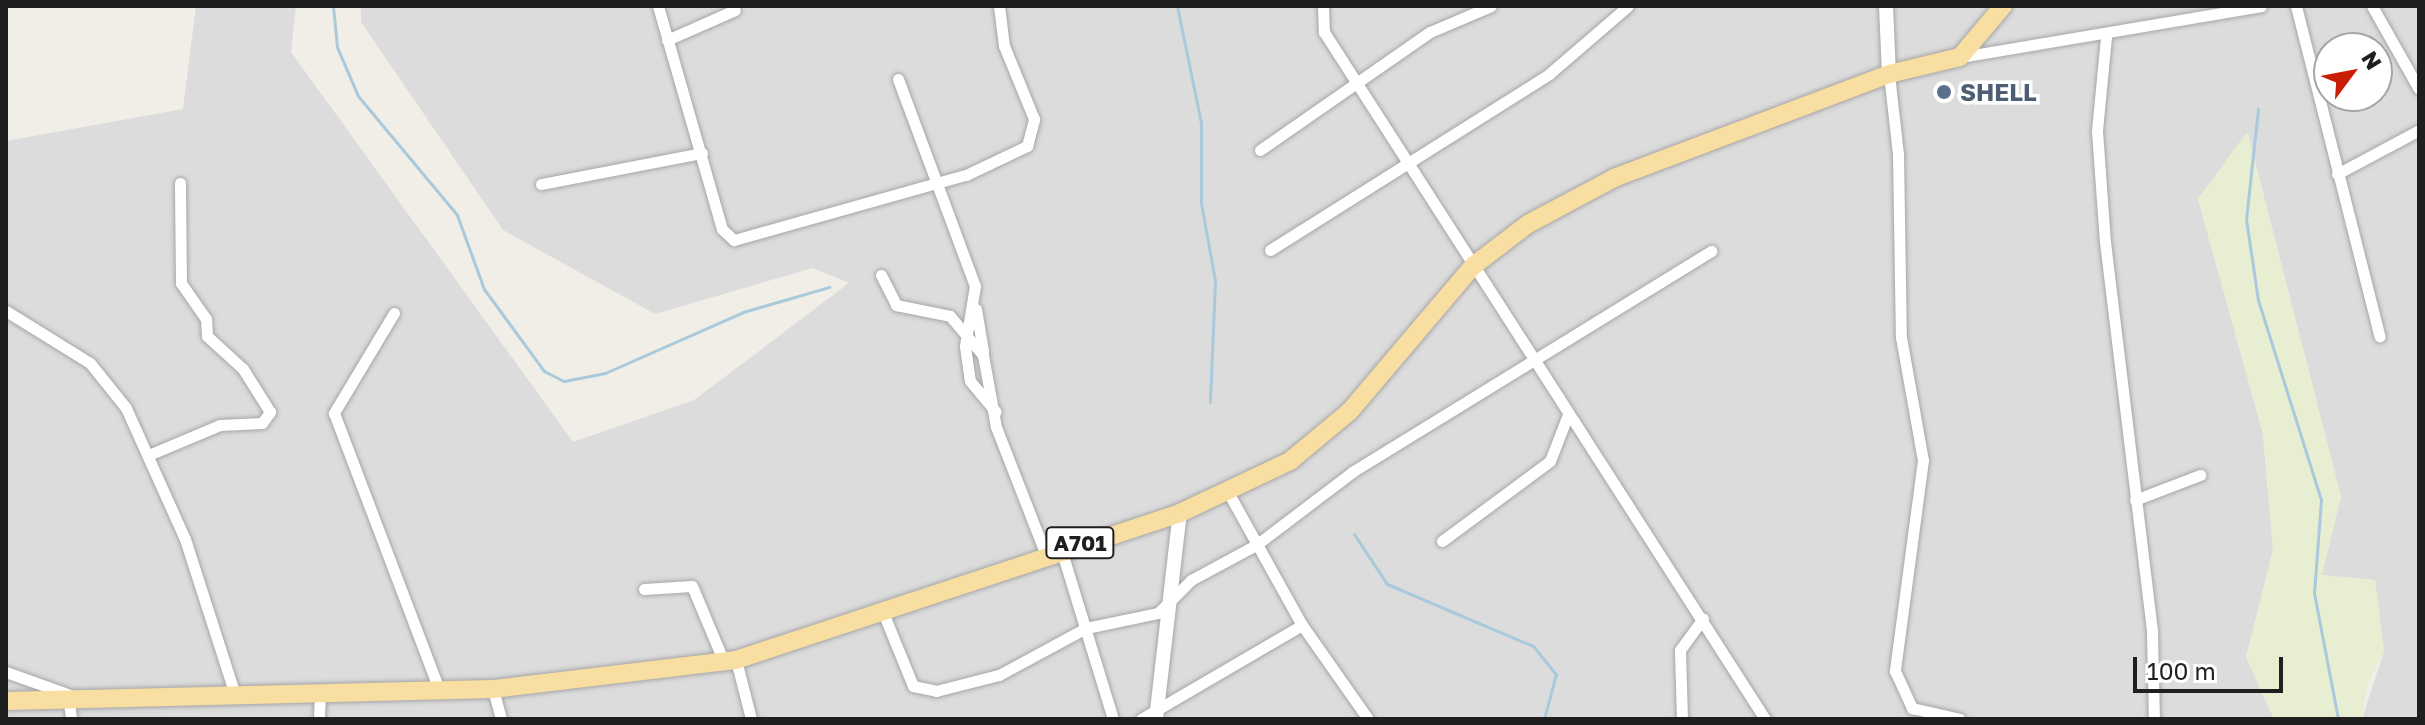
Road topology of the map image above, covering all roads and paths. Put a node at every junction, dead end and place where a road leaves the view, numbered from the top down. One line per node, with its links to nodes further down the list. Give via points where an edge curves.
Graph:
1 (658, 6): 13 (street)
2 (999, 6): 26 (street, via 1004,46 1035,132 1027,146)
3 (1323, 6): 17 (street, via 1324,32)
4 (1491, 6): 17 (street, via 1430,32)
5 (1628, 6): 22 (street, via 1549,74)
6 (1886, 6): 15 (street)
7 (2003, 6): 14 (main road)
8 (2261, 6): 12 (street)
9 (2296, 6): 23 (street)
10 (2372, 6): 18 (street)
11 (735, 10): 13 (street)
12 (2106, 37): 14 (street); 43 (street, via 2097,131)
13 (667, 40): 21 (street)
14 (1960, 57): 15 (main road, A701)
15 (1889, 74): 29 (main road, A701, via 1614,178 1528,224); 62 (street, via 1898,154 1901,337 1923,460 1921,510 1894,655)
16 (898, 79): 26 (street)
17 (1359, 87): 20 (street); 22 (street)
18 (2419, 89)
19 (2419, 130): 23 (street)
20 (1260, 150)
21 (702, 153): 25 (street); 26 (street, via 722,229 734,240)
22 (1407, 162): 27 (street); 29 (street)
23 (2337, 174): 35 (street)
24 (180, 183): 40 (street, via 181,283 206,319 207,336 243,369 270,412 262,423 220,425)
25 (541, 184)
26 (938, 184): 31 (street, via 975,286)
27 (1270, 250)
28 (1711, 251): 37 (street)
29 (1473, 266): 37 (street); 42 (main road, A701, via 1350,411 1290,461)
30 (881, 275): 34 (street, via 896,305 950,316)
31 (975, 309): 34 (street); 36 (street)
32 (6, 311): 40 (street, via 104,376)
33 (394, 313): 56 (street, via 334,413)
34 (968, 333): 36 (street); 38 (street, via 970,381)
35 (2380, 337)
36 (983, 355): 38 (street)
37 (1532, 364): 39 (street); 46 (street, via 1352,472)
38 (996, 412): 47 (street)
39 (1567, 417): 45 (street, via 1550,461); 51 (street)
40 (151, 454): 59 (street, via 209,602)
41 (2200, 475): 43 (street)
42 (1229, 494): 44 (main road, A701); 46 (street)
43 (2135, 500): 74 (street)
44 (1180, 513): 47 (main road, A701); 49 (street)
45 (1442, 541)
46 (1256, 545): 49 (street, via 1191,580); 52 (street)
47 (1054, 552): 50 (main road, A701); 53 (street)
48 (644, 589): 54 (street, via 692,586)
49 (1172, 600): 53 (street, via 1141,620); 63 (street)
50 (882, 610): 53 (street, via 913,686 936,691 999,675); 54 (main road, A701)
51 (1703, 618): 71 (street, via 1680,650); 72 (street)
52 (1302, 625): 63 (street); 70 (street)
53 (1086, 628): 68 (street)
54 (730, 661): 57 (main road, A701); 67 (street)
55 (6, 672): 61 (street)
56 (439, 689): 57 (main road, A701); 58 (main road, A701)
57 (493, 689): 66 (street)
58 (320, 692): 59 (main road, A701); 65 (street)
59 (235, 695): 61 (main road, A701)
60 (6, 701): 61 (main road, A701)
61 (74, 708): 64 (street)
62 (1913, 714): 73 (street)
63 (1156, 715): 69 (street)
64 (57, 719)
65 (319, 719)
66 (501, 719)
67 (751, 719)
68 (1113, 719)
69 (1141, 719)
70 (1368, 719)
71 (1682, 719)
72 (1765, 719)
73 (1960, 719)
74 (2154, 719)

